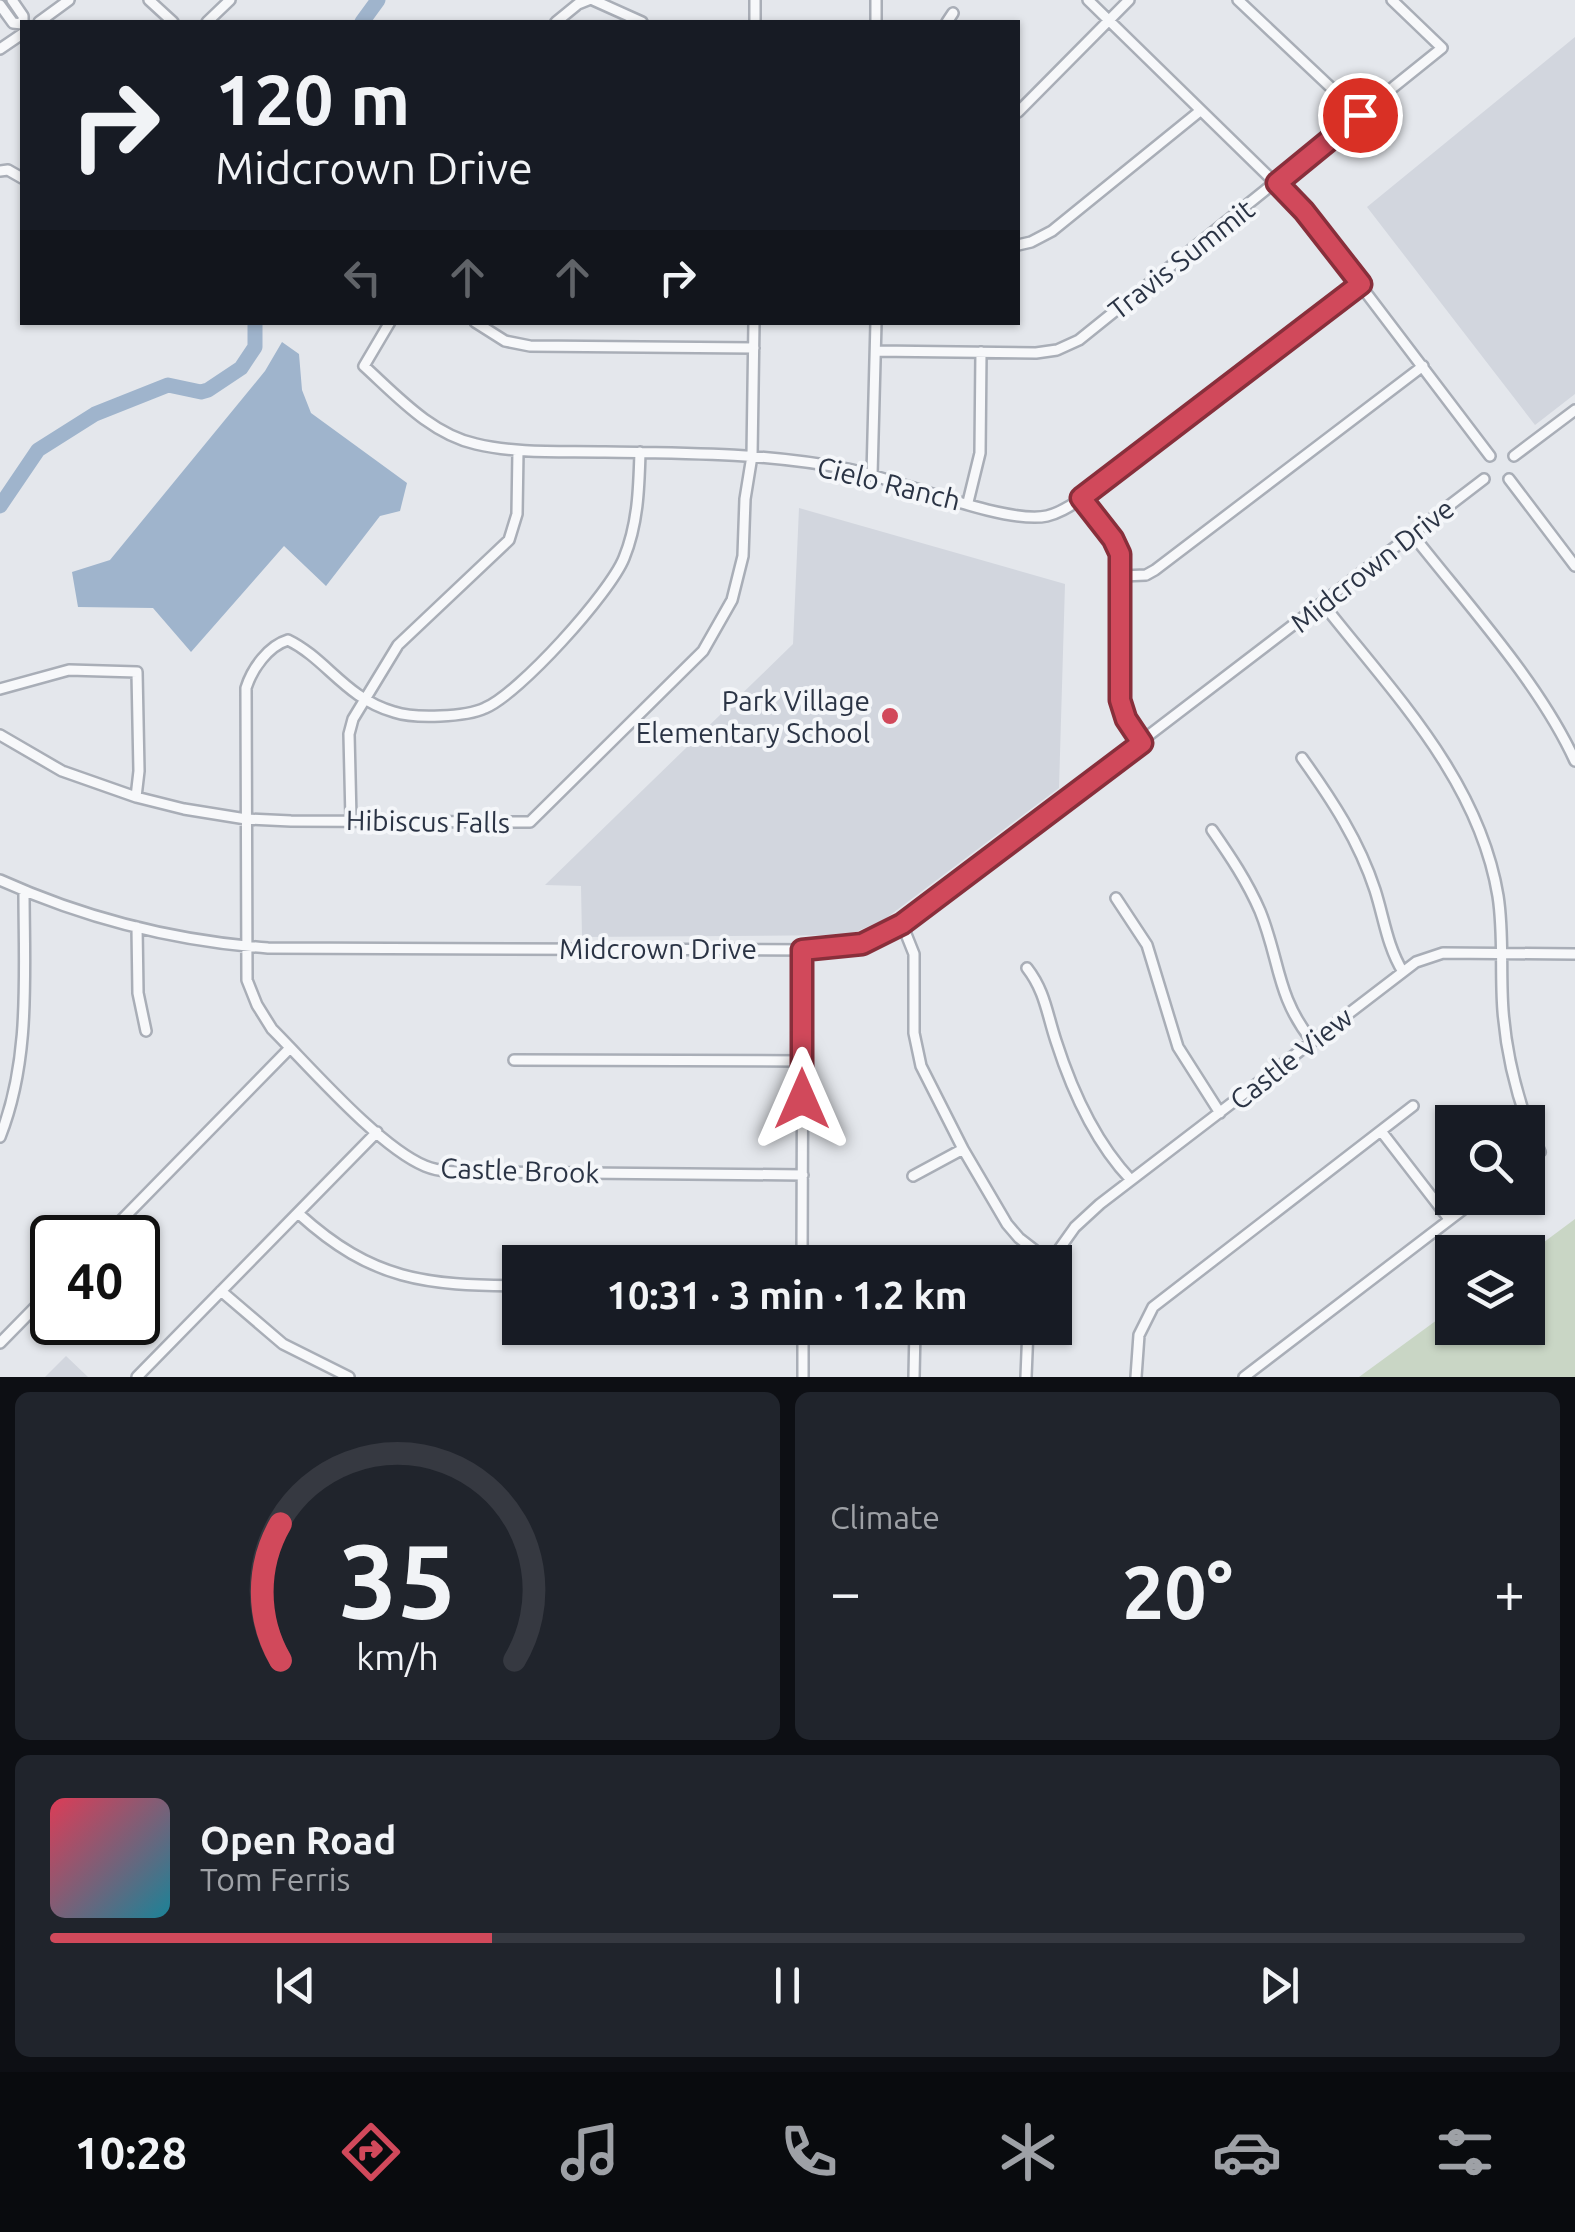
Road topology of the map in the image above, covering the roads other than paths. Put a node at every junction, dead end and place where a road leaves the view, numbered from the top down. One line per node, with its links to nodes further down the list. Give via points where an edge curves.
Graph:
1 (69, 0): 10 (street)
2 (150, 0): 11 (street)
3 (230, 0): 12 (street)
4 (591, 0): 13 (street); 14 (street)
5 (1088, 0): 15 (street)
6 (1129, 0): 15 (street)
7 (1238, 0): 19 (street)
8 (1392, 0): 19 (street, Travis Summit, via 1442,48)
9 (0, 5): 16 (street)
10 (43, 20)
11 (171, 20)
12 (209, 20)
13 (558, 20)
14 (637, 20)
15 (1108, 21): 17 (street); 18 (street)
16 (20, 24)
17 (1020, 110)
18 (1200, 111): 20 (street); 21 (street, via 1052,231)
19 (1360, 115): 20 (street, Travis Summit)
20 (1277, 183): 22 (street); 29 (street, Travis Summit, via 1079,340 1057,350)
21 (1020, 245)
22 (1361, 284): 30 (street); 40 (street, Cielo Ranch)
23 (388, 325): 32 (street, Cielo Ranch, via 364,366 433,425 474,444)
24 (480, 325): 27 (street, via 505,342 530,346)
25 (754, 325): 27 (street, Hibiscus Falls)
26 (876, 325): 28 (street)
27 (754, 348): 34 (street, Hibiscus Falls)
28 (876, 351): 29 (street, Travis Summit); 37 (street)
29 (981, 352): 41 (street, via 980,453)
30 (1423, 366): 35 (street); 44 (street, via 1155,570)
31 (1575, 410): 36 (street)
32 (518, 451): 33 (street, Cielo Ranch); 47 (street, via 517,514 509,540 398,645)
33 (640, 452): 34 (street, Cielo Ranch); 47 (street, via 633,530 613,580 513,688 497,702 463,714 395,713)
34 (752, 456): 37 (street, Cielo Ranch); 54 (street, Hibiscus Falls, via 738,577 714,634 530,822)
35 (1490, 456)
36 (1514, 456)
37 (872, 475): 41 (street, Cielo Ranch)
38 (1484, 479): 42 (street, Midcrown Drive)
39 (1508, 479): 43 (street)
40 (1081, 498): 41 (street, Cielo Ranch, via 1036,518); 44 (street, via 1118,546)
41 (968, 502)
42 (1412, 534): 45 (street, Midcrown Drive); 51 (street, via 1527,682)
43 (1575, 566)
44 (1122, 576): 49 (street, via 1120,700)
45 (1323, 604): 49 (street, Midcrown Drive); 63 (street, via 1467,799 1489,856)
46 (0, 689): 52 (street, via 70,670 137,672)
47 (364, 698): 53 (street, Castle Brook, via 288,640 278,643 246,688); 54 (street, via 349,734)
48 (0, 735): 52 (street, Hibiscus Falls, via 62,771)
49 (1142, 743): 59 (street, Midcrown Drive)
50 (1302, 758): 66 (street, via 1352,833)
51 (1575, 762)
52 (136, 796): 53 (street, Hibiscus Falls)
53 (246, 819): 54 (street, Hibiscus Falls); 61 (street, Castle Brook)
54 (351, 819)
55 (1212, 830): 68 (street, via 1247,884 1286,1002)
56 (0, 880): 57 (street, Midcrown Drive)
57 (24, 891): 60 (street, Midcrown Drive); 77 (street, via 22,1048)
58 (1116, 898): 74 (street, via 1146,945 1178,1048)
59 (902, 924): 62 (street, Midcrown Drive, via 862,944); 78 (street, via 914,954 921,1066)
60 (137, 927): 61 (street, Midcrown Drive); 67 (street)
61 (245, 944): 62 (street, Midcrown Drive); 69 (street, Castle Brook, via 256,1005)
62 (802, 950): 71 (street)
63 (1502, 953): 64 (street, Castle View); 66 (street, Castle View, via 1438,953); 72 (street, via 1510,1069)
64 (1575, 954)
65 (1027, 968): 81 (street, via 1046,998 1075,1094)
66 (1403, 972): 68 (street, Castle View)
67 (146, 1031)
68 (1312, 1041): 74 (street, Castle View)
69 (290, 1048): 76 (street, Castle Brook); 83 (street)
70 (514, 1060): 71 (street)
71 (802, 1062): 79 (street)
72 (1521, 1105)
73 (1413, 1106): 75 (street)
74 (1220, 1113): 81 (street, Castle View)
75 (1381, 1131): 85 (street); 101 (street, via 1153,1307 1139,1335)
76 (378, 1132): 79 (street, Castle Brook, via 412,1160 446,1172); 82 (street)
77 (0, 1137)
78 (963, 1149): 80 (street); 87 (street, via 1007,1224)
79 (803, 1175): 86 (street)
80 (913, 1176)
81 (1131, 1180): 88 (street, Castle View)
82 (300, 1214): 89 (street, via 344,1250 390,1272 436,1284); 90 (street)
83 (127, 1215)
84 (1455, 1215): 85 (street)
85 (1449, 1219): 102 (street)
86 (802, 1245)
87 (1028, 1245)
88 (1062, 1245)
89 (502, 1286)
90 (221, 1291): 96 (street); 97 (street, via 283,1344)
91 (30, 1312): 92 (street)
92 (0, 1343)
93 (803, 1345): 98 (street)
94 (915, 1345): 99 (street)
95 (1027, 1345): 100 (street)
96 (143, 1375)
97 (349, 1377)
98 (803, 1377)
99 (914, 1377)
100 (1026, 1377)
101 (1136, 1377)
102 (1244, 1377)

